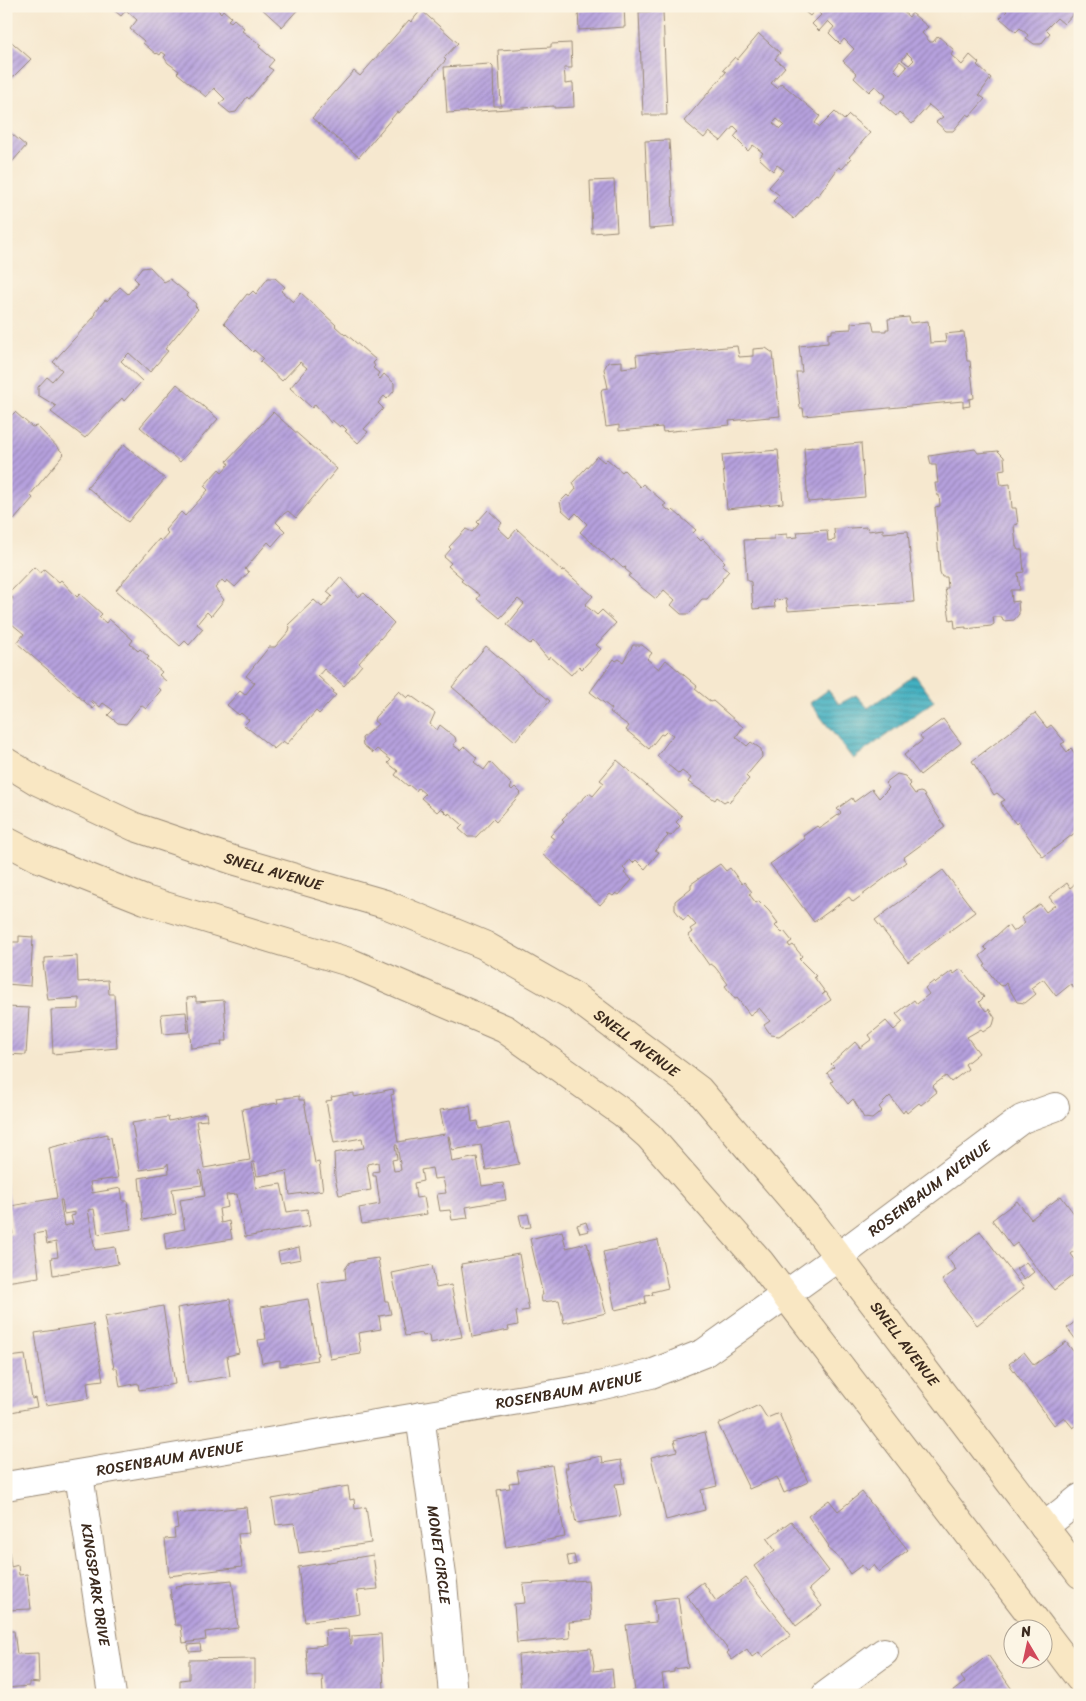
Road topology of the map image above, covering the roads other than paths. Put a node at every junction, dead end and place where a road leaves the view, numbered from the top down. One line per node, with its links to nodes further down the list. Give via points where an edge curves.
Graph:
1 (6, 762): 4 (main road, SNELL AVENUE, via 37,781 135,827 233,860 385,904 484,945 575,997 698,1090)
2 (6, 841): 5 (main road, via 39,858 145,900 350,962 504,1029 623,1113 649,1136)
3 (1055, 1107): 4 (street, ROSENBAUM AVENUE, via 1022,1119)
4 (838, 1257): 5 (street, ROSENBAUM AVENUE); 10 (main road, SNELL AVENUE)
5 (785, 1294): 6 (street, ROSENBAUM AVENUE, via 704,1353 651,1374 590,1388); 12 (main road)
6 (420, 1416): 7 (street, ROSENBAUM AVENUE); 17 (street, MONET CIRCLE, via 443,1582)
7 (79, 1475): 8 (street, ROSENBAUM AVENUE); 16 (street, KINGSPARK DRIVE)
8 (6, 1486)
9 (1080, 1498): 10 (street)
10 (1044, 1527): 11 (main road, SNELL AVENUE)
11 (1080, 1574)
12 (1033, 1618)
13 (1054, 1645): 15 (main road)
14 (884, 1652): 18 (street)
15 (1080, 1679)
16 (112, 1695)
17 (453, 1695)
18 (826, 1695)

